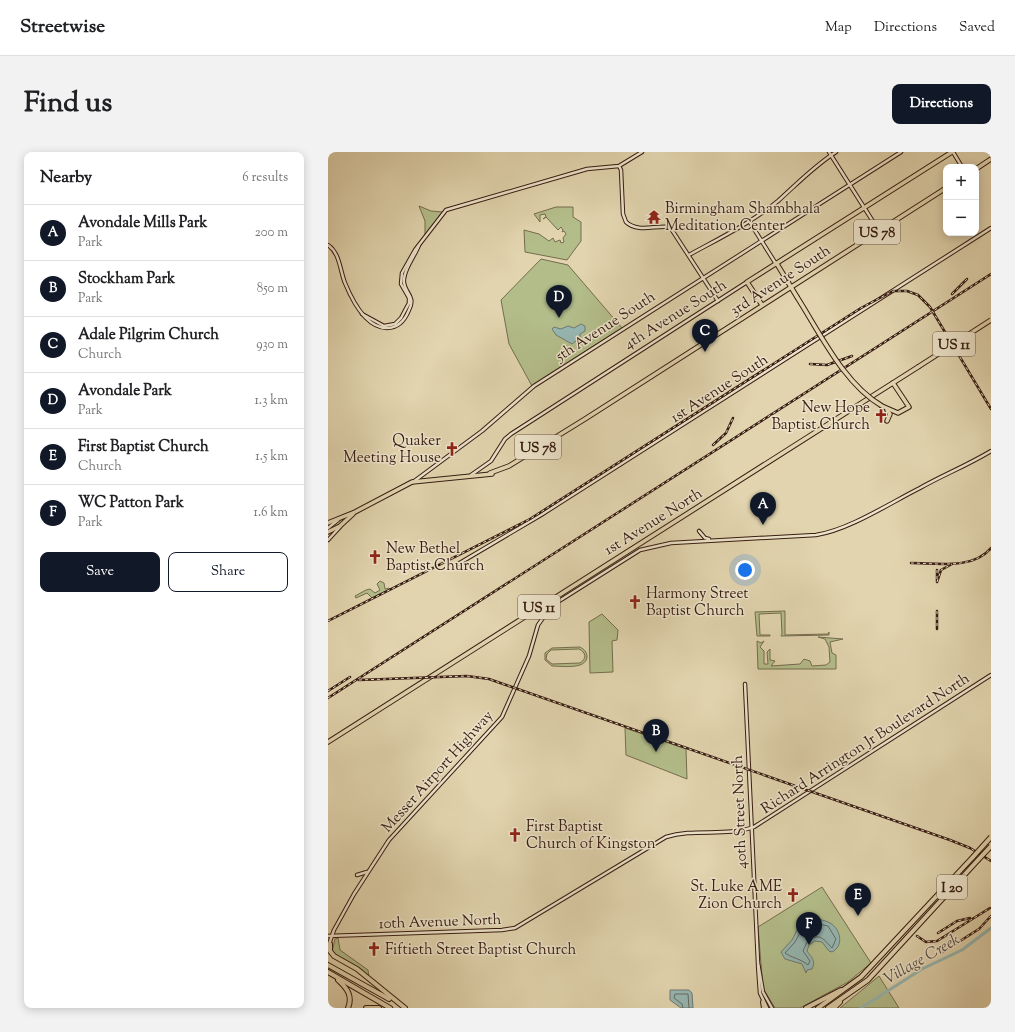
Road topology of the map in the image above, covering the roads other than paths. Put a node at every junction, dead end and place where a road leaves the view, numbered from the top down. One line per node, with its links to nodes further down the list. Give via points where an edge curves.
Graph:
1 (642, 152): 9 (street)
2 (829, 152): 6 (street)
3 (836, 152): 6 (street)
4 (901, 152): 11 (street, 5th Avenue South)
5 (952, 152): 8 (street); 13 (main road, 4th Avenue South / US 78)
6 (831, 155): 11 (street); 14 (street, via 777,201)
7 (991, 159): 10 (main road)
8 (960, 164)
9 (619, 166): 18 (street, via 587,169 446,210 420,243 403,280 412,299 411,307 402,323 390,328 372,323 362,314 345,283 336,255); 19 (street, via 624,218 630,225 638,228 670,227)
10 (979, 167)
11 (850, 184): 13 (street); 17 (street, 5th Avenue South)
12 (943, 190): 16 (main road, 3rd Avenue South / US 78)
13 (864, 207): 16 (street); 20 (main road, 4th Avenue South / US 78)
14 (748, 221): 17 (street); 19 (street)
15 (991, 228): 46 (street, 1st Avenue South, via 542,515)
16 (879, 231): 23 (main road, 3rd Avenue South / US 78)
17 (762, 240): 20 (street); 21 (street, 5th Avenue South)
18 (328, 245)
19 (689, 255): 21 (street)
20 (777, 264): 22 (main road, 4th Avenue South / US 78); 23 (main road)
21 (703, 278): 24 (street); 32 (street, 5th Avenue South, via 534,386 477,435)
22 (747, 282): 24 (street, 4th Avenue South); 25 (main road)
23 (791, 287): 25 (main road, 3rd Avenue South / US 78); 28 (main road, bridge, via 842,368 863,392)
24 (718, 301): 31 (street, 4th Avenue South, via 511,434 491,461)
25 (762, 305): 33 (main road, 3rd Avenue South / US 78, via 512,467)
26 (991, 320): 27 (main road, 1st Avenue North / US 11, bridge)
27 (893, 383): 28 (main road, via 909,407 898,414); 49 (main road, 1st Avenue North / US 11)
28 (883, 406): 29 (main road, via 890,412)
29 (887, 421)
30 (991, 451): 45 (street, Messer Airport Highway, via 828,534)
31 (481, 468): 33 (street); 34 (street, 4th Avenue South)
32 (423, 474): 35 (street); 36 (street, 5th Avenue South)
33 (484, 474): 34 (main road, US 78)
34 (471, 475): 35 (main road, 4th Avenue South / US 78)
35 (428, 480): 36 (main road, 4th Avenue South / US 78)
36 (412, 482): 37 (main road, 5th Avenue South / US 78)
37 (355, 512): 38 (main road, 5th Avenue South / US 78); 40 (main road, 5th Avenue South / US 78)
38 (345, 516): 39 (main road, US 78); 41 (street, 5th Avenue South)
39 (328, 523)
40 (340, 526): 42 (main road, US 78); 44 (street, 5th Avenue South)
41 (328, 528)
42 (328, 532)
43 (699, 532): 45 (street, via 707,539)
44 (328, 540)
45 (717, 540): 51 (street, Messer Airport Highway, via 647,547 550,608 538,625 529,656 502,718)
46 (458, 564)
47 (991, 675): 52 (street, Richard Arrington Jr Boulevard North)
48 (745, 684): 52 (street, 40th Street North)
49 (328, 742)
50 (397, 825): 51 (street)
51 (400, 828): 55 (street, Messer Airport Highway)
52 (751, 828): 58 (street, 10th Avenue North, via 666,837 515,928); 66 (street, 40th Street North, via 758,963)
53 (991, 837): 64 (highway, I 20, bridge, via 869,969)
54 (991, 846): 65 (highway, I 20, bridge, via 868,980)
55 (368, 872): 56 (street); 58 (street, Messer Airport Highway)
56 (357, 875)
57 (328, 936): 58 (street)
58 (332, 936): 59 (street, Messer Airport Highway)
59 (329, 945): 60 (street, Messer Airport Highway); 61 (highway, via 331,953)
60 (328, 954): 61 (highway)
61 (339, 959): 71 (highway, via 365,976)
62 (330, 966): 71 (highway)
63 (329, 972): 67 (highway, via 344,985 349,994); 70 (highway)
64 (847, 989): 75 (highway); 76 (highway, I 20)
65 (854, 990): 77 (highway, I 20); 78 (highway)
66 (764, 999): 72 (highway); 73 (street); 74 (street)
67 (348, 1008)
68 (366, 1008): 69 (highway)
69 (378, 1008)
70 (390, 1008)
71 (404, 1008)
72 (764, 1008)
73 (767, 1008)
74 (772, 1008)
75 (806, 1008)
76 (818, 1008)
77 (828, 1008)
78 (834, 1008)

